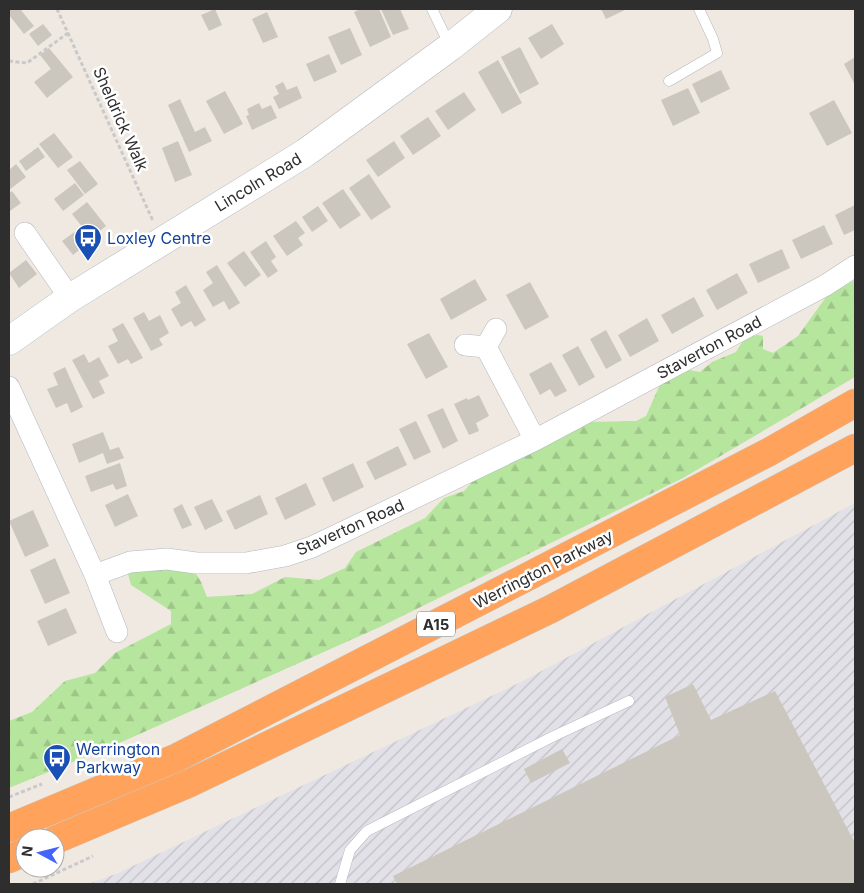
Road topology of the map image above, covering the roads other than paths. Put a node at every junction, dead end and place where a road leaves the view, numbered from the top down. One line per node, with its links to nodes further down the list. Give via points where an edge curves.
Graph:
1 (432, 9): 4 (lane)
2 (498, 9): 4 (street, Lincoln Road)
3 (699, 9): 5 (lane, via 717,53)
4 (450, 47): 8 (street, Lincoln Road, via 305,153)
5 (669, 81)
6 (25, 233): 8 (street)
7 (855, 266): 13 (street, Staverton Road, via 826,285)
8 (70, 298): 9 (street, Lincoln Road)
9 (9, 341)
10 (465, 345): 13 (street, via 491,338)
11 (9, 387): 15 (street)
12 (855, 403): 18 (highway, Werrington Parkway / A15, via 769,452 178,757)
13 (534, 440): 15 (street, Staverton Road, via 312,547 285,556 246,563 130,562)
14 (855, 448): 19 (highway, A15, via 551,609 190,783)
15 (95, 575): 16 (street)
16 (117, 632)
17 (629, 701): 20 (lane, via 367,831 350,850)
18 (9, 828)
19 (65, 836)
20 (340, 884)

